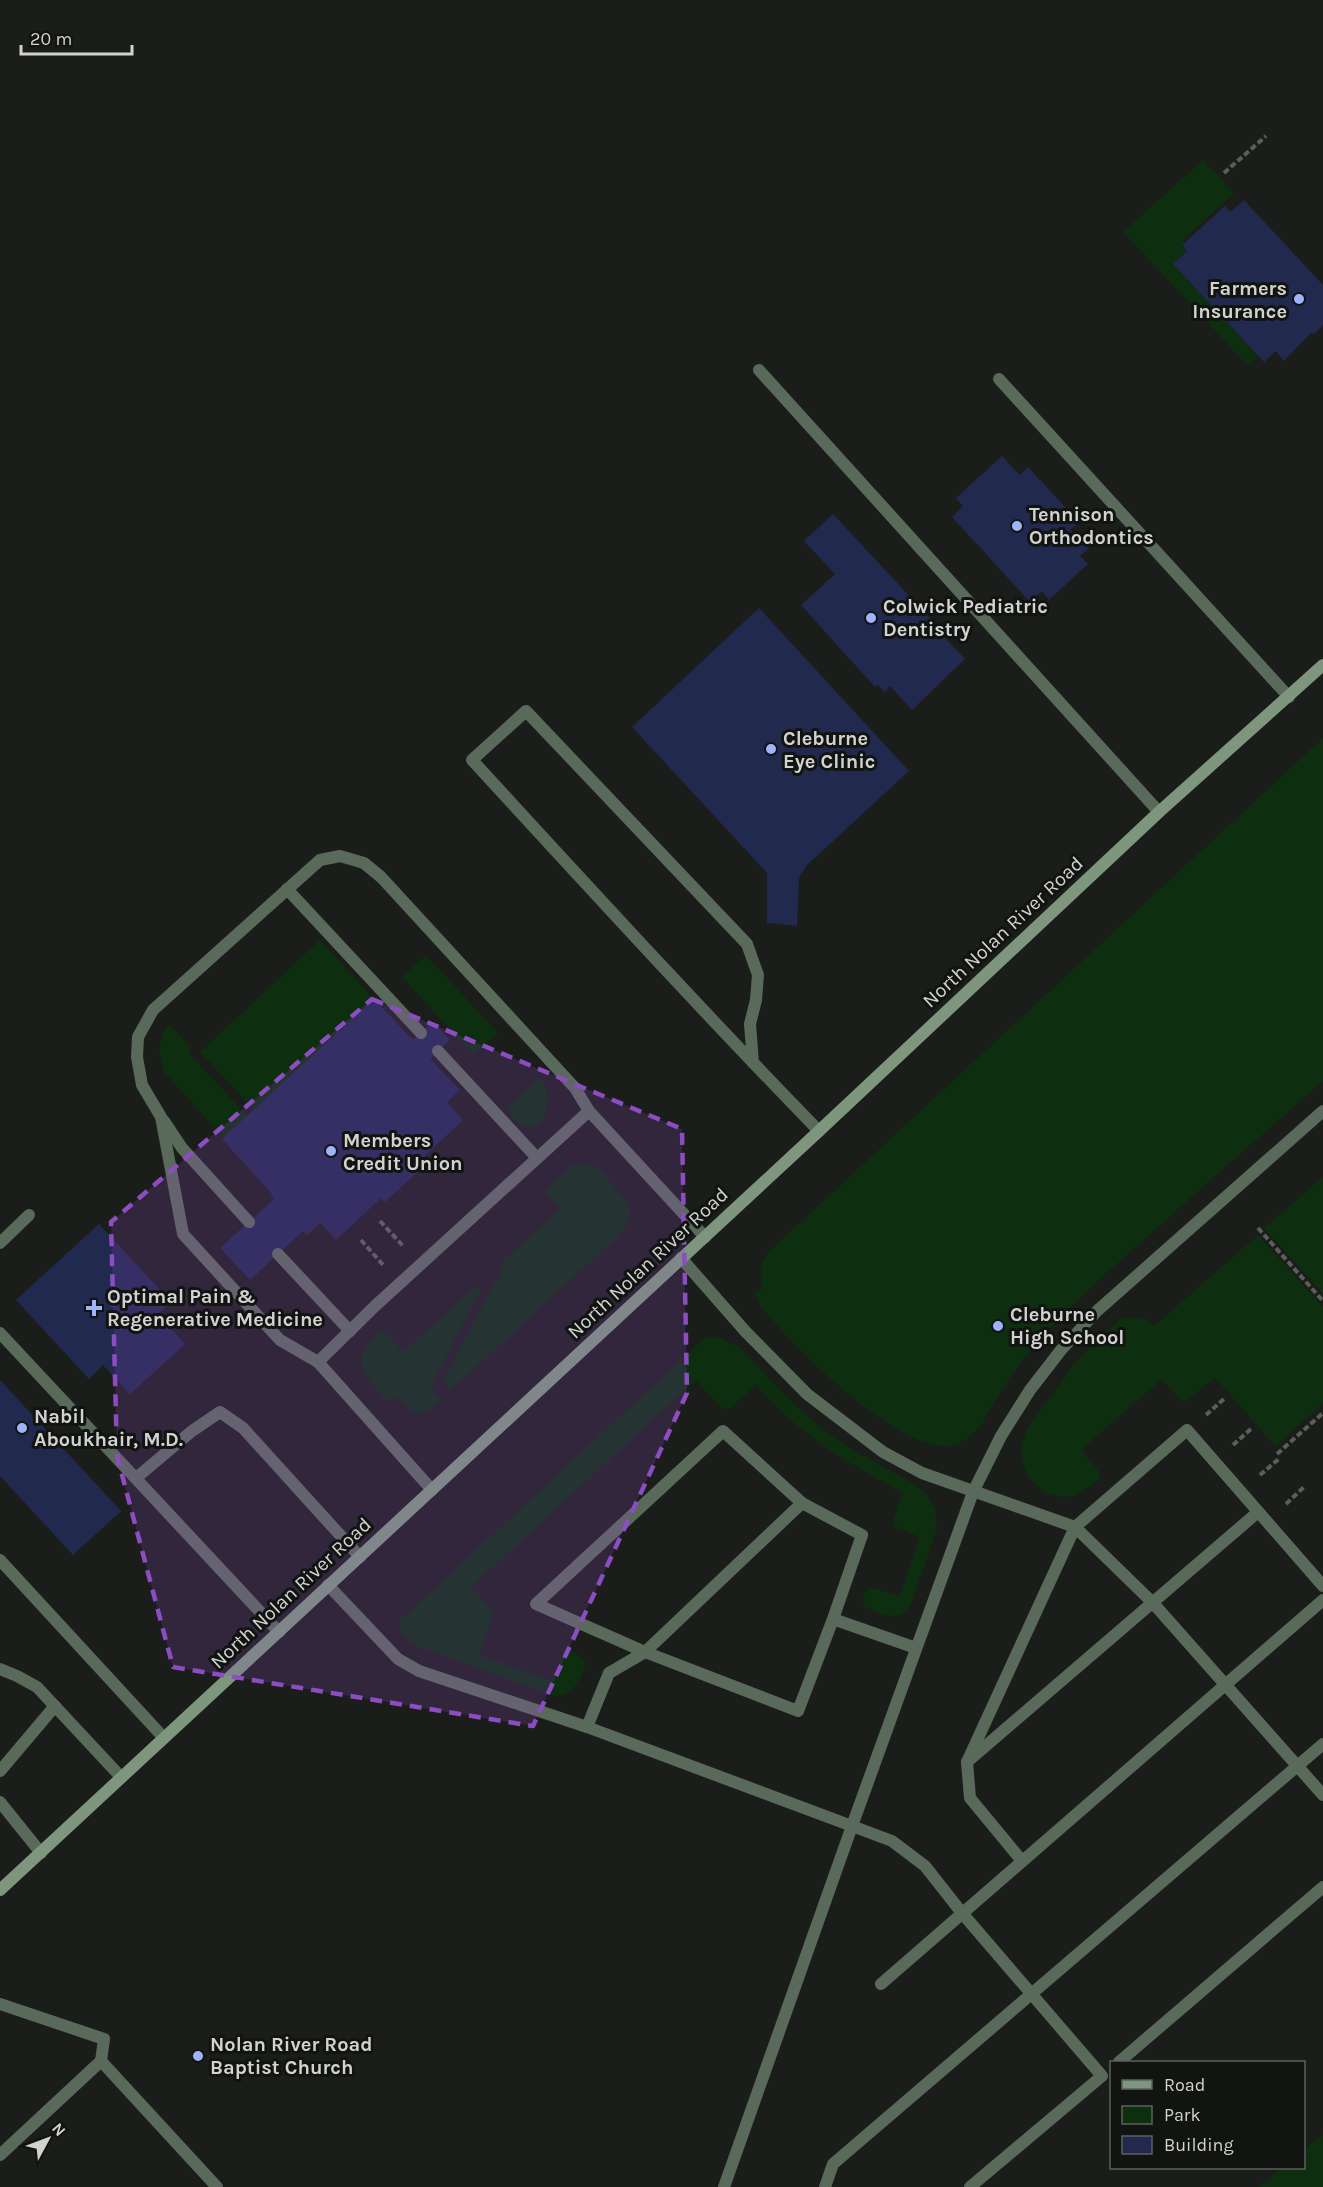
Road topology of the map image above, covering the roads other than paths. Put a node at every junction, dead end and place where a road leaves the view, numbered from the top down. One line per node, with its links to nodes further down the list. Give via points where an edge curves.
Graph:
1 (759, 370): 5 (lane)
2 (999, 379): 4 (lane)
3 (1323, 666): 4 (main road, North Nolan River Road)
4 (1289, 697): 5 (main road, North Nolan River Road)
5 (1159, 812): 13 (main road, North Nolan River Road)
6 (287, 889): 7 (lane); 11 (lane, via 320,860 340,856 364,863 381,876 575,1088); 12 (lane, via 153,1010 138,1037 142,1085)
7 (421, 1033)
8 (438, 1051): 14 (lane)
9 (753, 1064): 9 (lane, via 472,760 526,711 747,944 758,975 750,1024); 13 (lane)
10 (1323, 1110): 26 (lane, via 1097,1311 1061,1350 1000,1436)
11 (589, 1111): 14 (lane); 17 (lane)
12 (161, 1118): 16 (lane, via 182,1148); 23 (lane, via 183,1234 280,1340)
13 (819, 1131): 17 (main road, North Nolan River Road)
14 (537, 1158): 21 (lane)
15 (30, 1215): 18 (lane)
16 (249, 1222)
17 (705, 1237): 20 (main road, North Nolan River Road)
18 (0, 1243)
19 (278, 1254): 21 (lane)
20 (681, 1258): 25 (main road, North Nolan River Road); 26 (lane, via 778,1366 815,1401 883,1452 922,1473)
21 (350, 1330): 23 (lane)
22 (0, 1333): 24 (lane)
23 (318, 1362): 25 (lane)
24 (136, 1478): 30 (lane, via 220,1412 243,1428); 37 (lane)
25 (432, 1490): 30 (main road, North Nolan River Road)
26 (973, 1492): 29 (lane); 38 (lane)
27 (802, 1503): 36 (lane, via 862,1535); 39 (lane); 39 (lane, via 723,1431 536,1604)
28 (1258, 1512): 29 (lane, via 1187,1430); 33 (lane); 35 (lane)
29 (1075, 1527): 35 (lane); 46 (lane)
30 (360, 1557): 32 (main road, North Nolan River Road)
31 (0, 1560): 44 (lane)
32 (328, 1586): 37 (main road, North Nolan River Road); 43 (lane, via 398,1659 419,1671)
33 (1323, 1586)
34 (1323, 1600): 41 (lane)
35 (1153, 1602): 41 (lane); 46 (lane)
36 (833, 1619): 38 (lane); 39 (lane, via 798,1711)
37 (279, 1632): 44 (main road, North Nolan River Road)
38 (916, 1648): 52 (lane)
39 (645, 1652): 43 (lane, via 609,1674)
40 (0, 1670): 42 (lane, via 37,1687)
41 (1226, 1685): 47 (lane); 54 (lane)
42 (55, 1706): 48 (lane); 49 (lane)
43 (587, 1727): 52 (lane)
44 (164, 1738): 49 (main road, North Nolan River Road)
45 (1323, 1744): 47 (lane)
46 (967, 1762): 54 (lane, via 970,1798)
47 (1297, 1766): 50 (lane); 59 (lane)
48 (0, 1771)
49 (121, 1777): 53 (main road, North Nolan River Road)
50 (1323, 1795)
51 (0, 1802): 53 (lane)
52 (852, 1826): 57 (lane, via 892,1841 925,1866); 66 (lane)
53 (41, 1853): 56 (main road, North Nolan River Road)
54 (1022, 1861): 57 (lane)
55 (1323, 1887): 62 (lane)
56 (0, 1890)
57 (962, 1912): 58 (lane); 59 (lane)
58 (881, 1984)
59 (1030, 1993): 63 (lane); 67 (lane, via 833,2164)
60 (0, 2004): 61 (lane, via 104,2039)
61 (101, 2061): 64 (lane); 65 (lane)
62 (1120, 2061)
63 (1107, 2072): 68 (lane)
64 (0, 2155)
65 (217, 2187)
66 (724, 2187)
67 (825, 2187)
68 (970, 2187)

